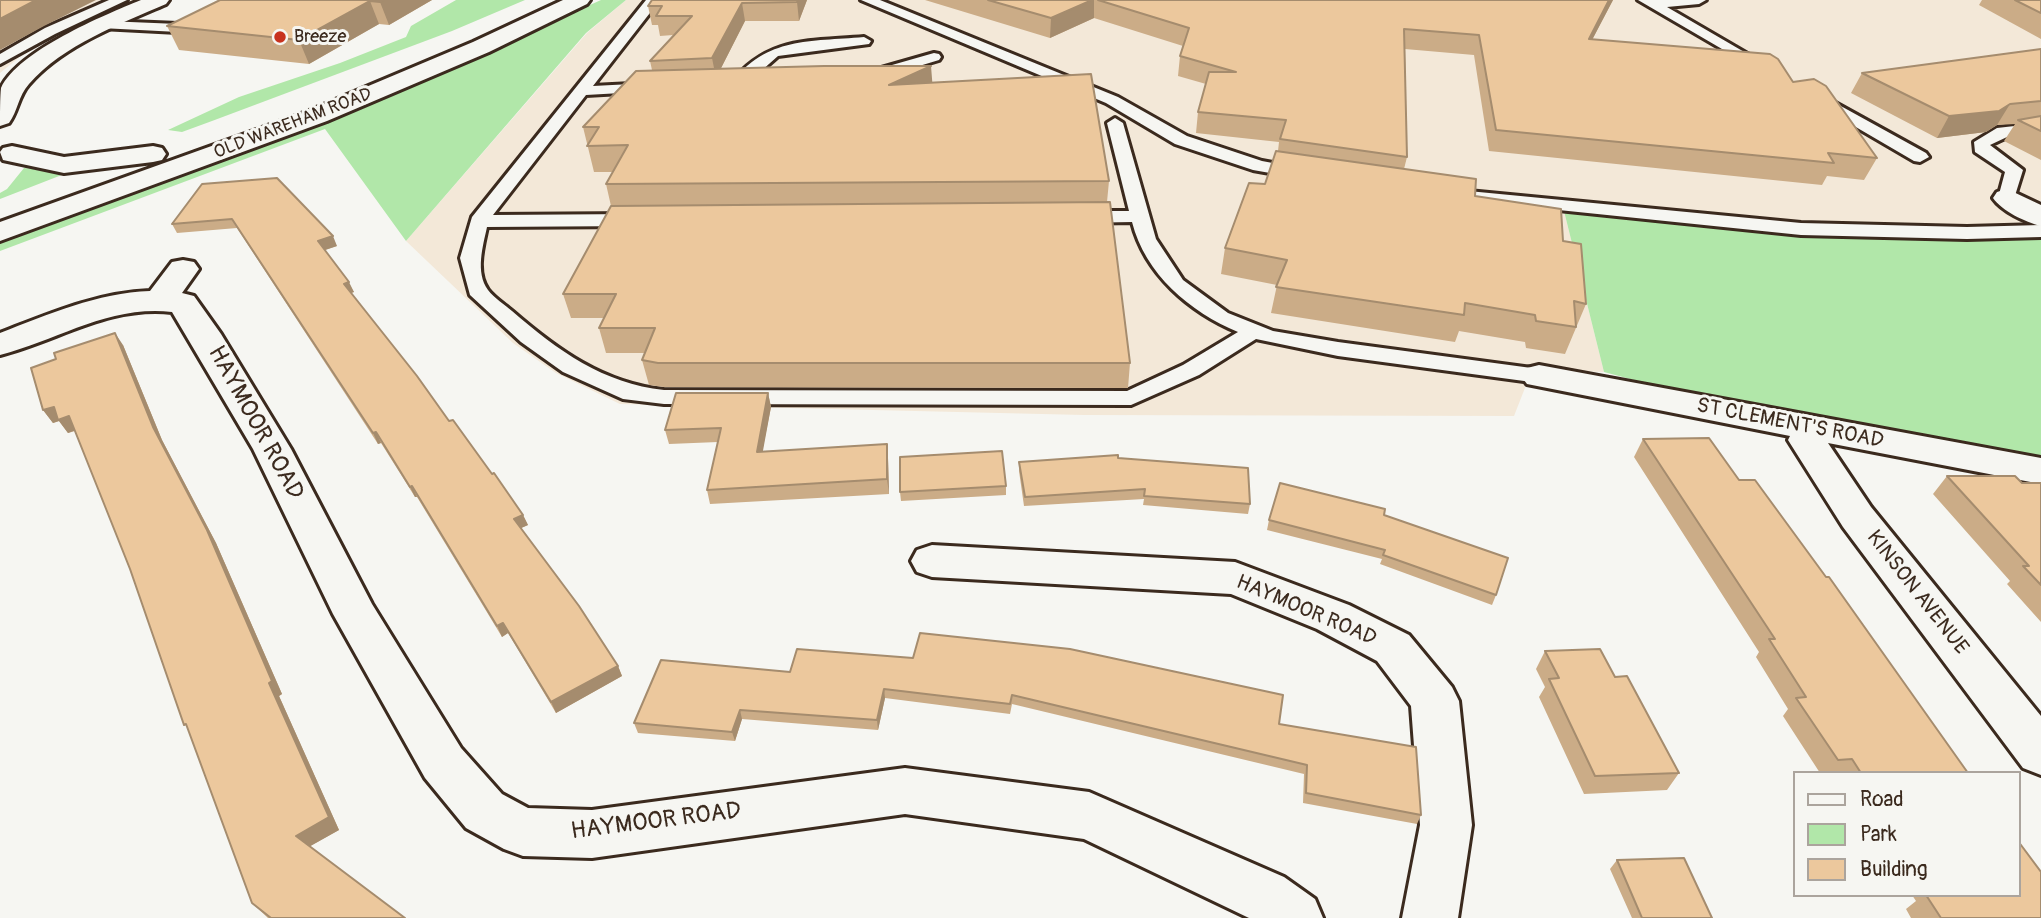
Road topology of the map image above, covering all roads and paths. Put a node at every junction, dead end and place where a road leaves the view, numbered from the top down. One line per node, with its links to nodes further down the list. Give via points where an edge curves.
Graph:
1 (120, 0): 13 (lane, via 50,30)
2 (159, 0): 9 (street)
3 (541, 0): 24 (street, OLD WAREHAM ROAD, via 465,35)
4 (580, 0): 36 (street, OLD WAREHAM ROAD, via 318,116)
5 (653, 0): 18 (lane)
6 (868, 0): 26 (lane, via 1112,100 1181,140 1259,166)
7 (1699, 0): 8 (lane)
8 (1649, 2): 15 (lane)
9 (106, 25): 10 (lane); 20 (street, via 69,43 26,74 14,85)
10 (178, 28)
11 (864, 41): 16 (lane, via 773,53 732,84)
12 (934, 57): 14 (lane)
13 (0, 60)
14 (859, 77)
15 (1780, 77)
16 (766, 83)
17 (665, 88): 18 (lane)
18 (582, 91): 34 (lane)
19 (1804, 91): 25 (lane)
20 (0, 118)
21 (1115, 123): 30 (lane)
22 (2041, 128): 29 (lane, via 2003,132 1982,142 1980,148 2014,170)
23 (6, 143): 24 (street, via 64,165); 28 (street)
24 (153, 154): 28 (street, OLD WAREHAM ROAD)
25 (1920, 157)
26 (1317, 176)
27 (1437, 192): 35 (lane, via 1801,229)
28 (1, 194)
29 (2007, 198): 32 (street)
30 (1140, 216): 31 (lane); 37 (lane, via 1146,239 1176,284 1221,317)
31 (1058, 217)
32 (2041, 217)
33 (658, 220): 34 (lane)
34 (479, 221): 37 (lane, via 470,258 477,290 528,337 571,367 631,394 1131,398 1191,370)
35 (2041, 231)
36 (0, 232)
37 (1254, 331): 39 (lane, via 1338,349)
38 (0, 345): 44 (street, HAYMOOR ROAD, via 79,313 172,284 272,449 355,614 443,763 484,811 523,831 592,834 905,791 1089,816 1264,896)
39 (1539, 376): 40 (street, ST CLEMENT'S ROAD)
40 (1812, 428): 41 (street, ST CLEMENT'S ROAD); 43 (street, KINSON AVENUE, via 1807,440 1857,517)
41 (2041, 471)
42 (932, 561): 45 (street, HAYMOOR ROAD, via 1235,578 1334,617 1393,648 1435,701 1446,825)
43 (2041, 753)
44 (1295, 918)
45 (1430, 918)

